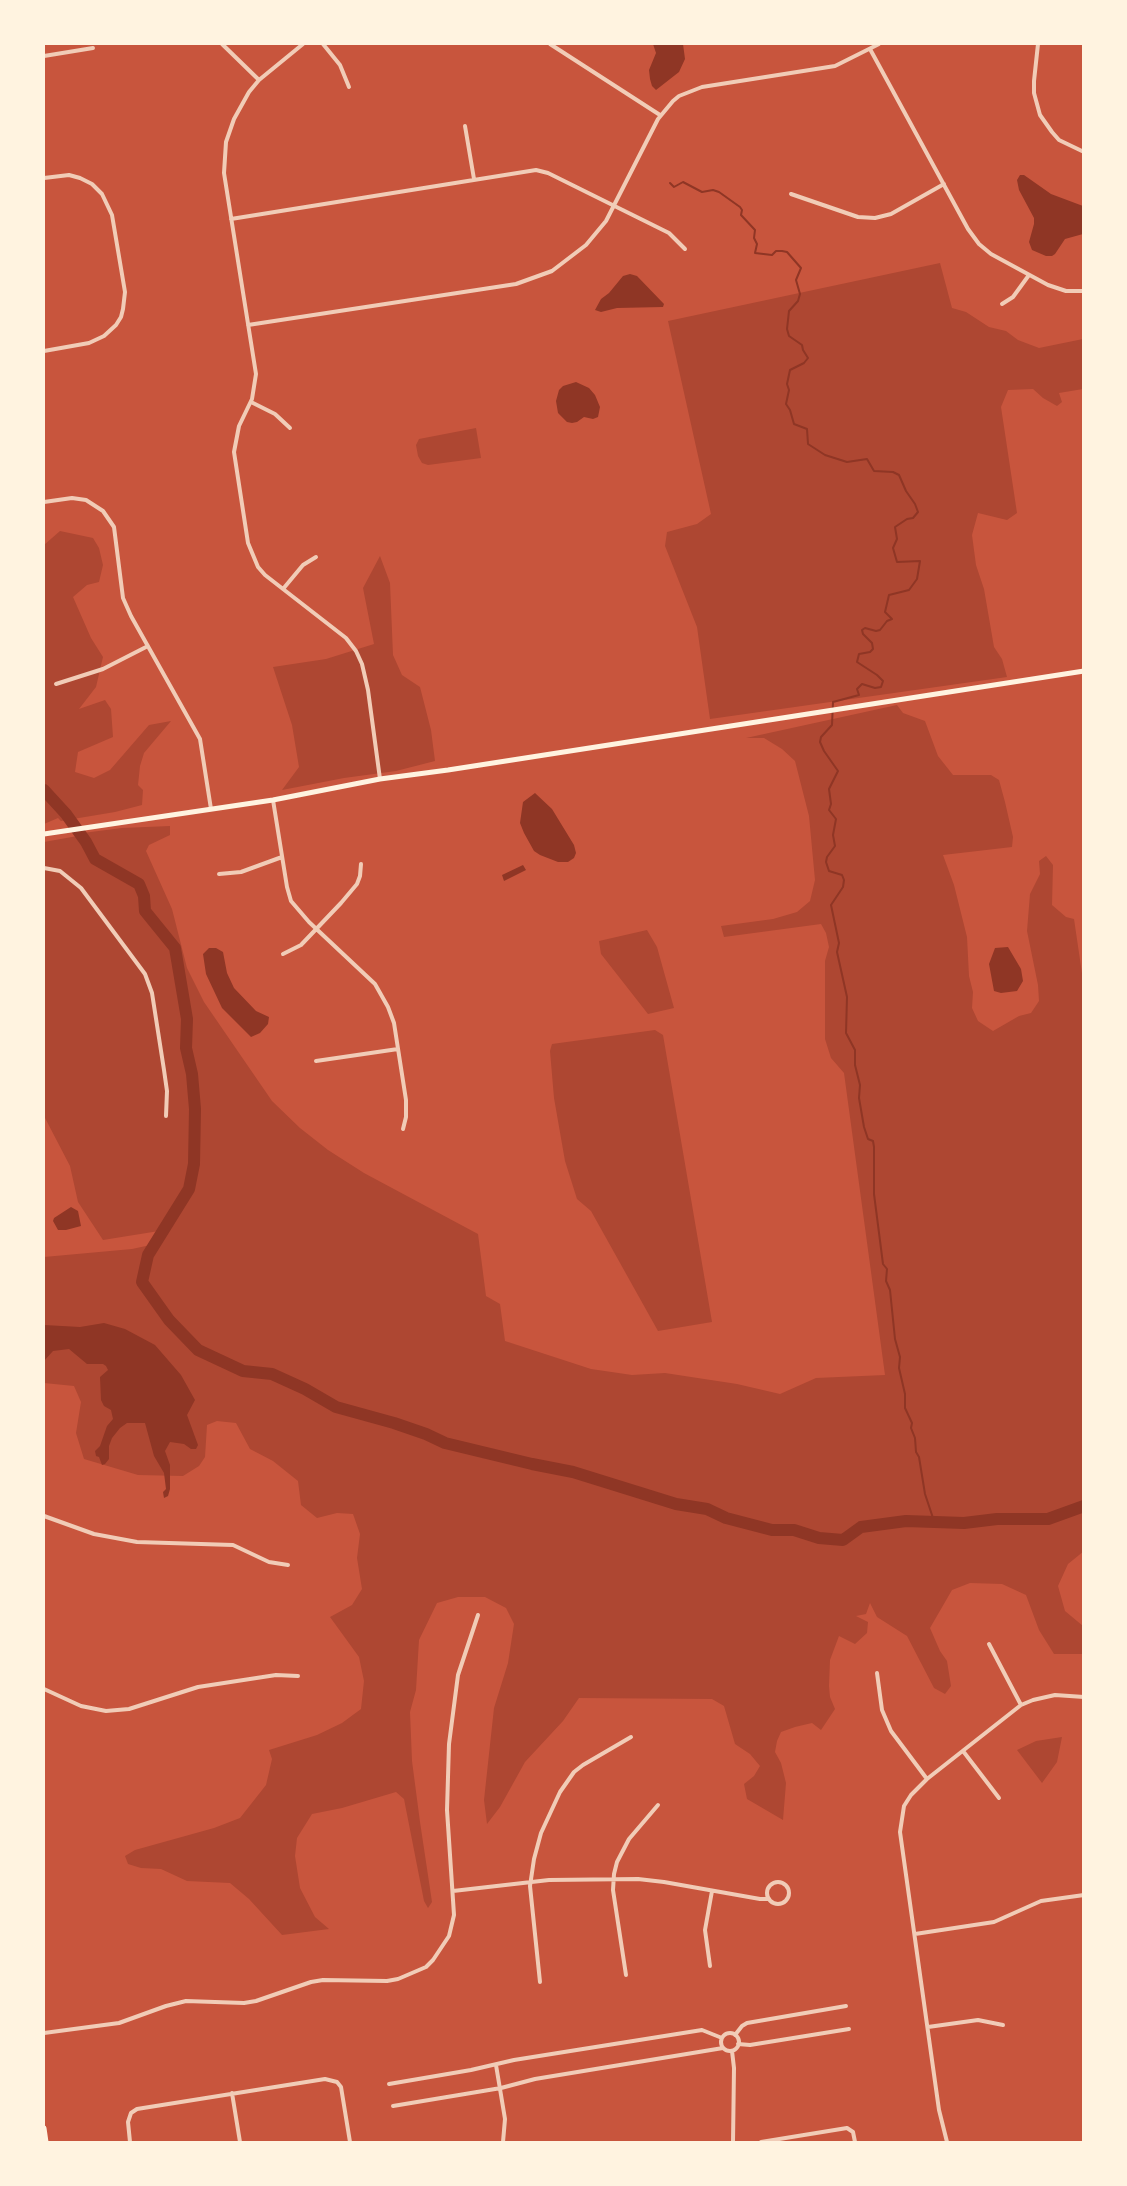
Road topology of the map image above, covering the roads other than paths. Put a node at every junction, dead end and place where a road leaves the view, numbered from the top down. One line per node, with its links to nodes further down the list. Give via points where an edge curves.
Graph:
1 (222, 44): 10 (street)
2 (303, 44): 10 (street)
3 (323, 44): 11 (street, via 340,65)
4 (550, 44): 12 (street)
5 (879, 44): 8 (street)
6 (1038, 44): 14 (street, via 1034,93 1040,115 1059,140)
7 (93, 48): 9 (street)
8 (870, 49): 12 (street, via 825,68 694,89 673,101); 17 (street)
9 (44, 56)
10 (260, 80): 20 (street, via 238,109 226,142 224,172)
11 (349, 87)
12 (660, 115): 19 (street)
13 (465, 126): 16 (street)
14 (1083, 152)
15 (44, 178): 26 (street, via 80,178 106,200 124,301 121,317 104,336 89,344)
16 (474, 179): 19 (street, via 542,170); 20 (street)
17 (944, 184): 18 (street, via 891,214 875,218 858,217); 22 (street, via 979,244)
18 (791, 194)
19 (615, 205): 21 (street, via 669,233); 25 (street, via 598,232 574,255 552,271 527,280)
20 (231, 219): 25 (street)
21 (685, 249)
22 (1029, 275): 23 (street, via 1057,288); 24 (street, via 1013,297)
23 (1083, 291)
24 (1002, 304)
25 (248, 325): 27 (street, via 256,374)
26 (44, 351)
27 (251, 402): 28 (street); 31 (street, via 238,426 234,452 248,543 258,567)
28 (290, 428)
29 (44, 502): 32 (street, via 86,500 109,518 115,532 123,598)
30 (316, 557): 31 (street, via 303,565)
31 (283, 589): 35 (street, via 346,638 356,651 366,675)
32 (148, 646): 34 (street, via 103,669); 37 (street, via 200,739)
33 (1083, 671): 35 (main road)
34 (56, 684)
35 (380, 779): 36 (main road)
36 (273, 800): 37 (main road); 39 (street)
37 (211, 809): 38 (main road)
38 (44, 834)
39 (282, 857): 42 (street, via 241,872); 43 (street, via 291,901)
40 (361, 864): 43 (street, via 357,884)
41 (44, 868): 47 (street, via 60,871 81,888 145,974 152,993 164,1070)
42 (219, 874)
43 (317, 929): 44 (street, via 301,945); 45 (street, via 379,989 394,1023)
44 (283, 954)
45 (398, 1049): 46 (street); 48 (street, via 407,1110)
46 (316, 1061)
47 (166, 1116)
48 (403, 1129)
49 (44, 1516): 50 (street, via 94,1534 137,1542 233,1545 269,1562)
50 (288, 1565)
51 (478, 1615): 65 (street, via 458,1675 449,1744 447,1810)
52 (989, 1644): 57 (street)
53 (877, 1673): 60 (street, via 882,1710 891,1731)
54 (298, 1676): 55 (street, via 276,1675 198,1687 129,1709 106,1711 81,1706)
55 (44, 1689)
56 (1083, 1697): 57 (street, via 1055,1695)
57 (1022, 1705): 59 (street)
58 (631, 1737): 64 (street, via 583,1765 566,1782 541,1833)
59 (963, 1751): 60 (street); 61 (street)
60 (927, 1779): 69 (street, via 910,1795 900,1824)
61 (999, 1798)
62 (658, 1804): 63 (street, via 624,1848)
63 (613, 1880): 64 (street); 66 (street, via 657,1881); 71 (street)
64 (530, 1882): 65 (street); 72 (street)
65 (453, 1891): 77 (street, via 453,1919 446,1942 426,1967 407,1976 387,1981 323,1980 244,2003 186,2001 119,2023)
66 (712, 1891): 68 (street); 70 (street, via 705,1930)
67 (1083, 1895): 69 (street, via 1041,1901 994,1922)
68 (769, 1899): 68 (street, via 775,1903 785,1901 789,1892 786,1885 770,1885)
69 (915, 1934): 75 (street)
70 (710, 1965)
71 (626, 1975)
72 (540, 1982)
73 (846, 2006): 78 (street, via 747,2024)
74 (1003, 2025): 75 (street, via 978,2020)
75 (928, 2027): 97 (street)
76 (849, 2029): 80 (street)
77 (44, 2033)
78 (735, 2035): 79 (street, via 729,2033); 80 (street)
79 (722, 2038): 81 (street); 83 (street, via 702,2030)
80 (738, 2044): 82 (street)
81 (723, 2048): 82 (street); 85 (street)
82 (732, 2051): 94 (street)
83 (496, 2065): 84 (street); 85 (street)
84 (389, 2084)
85 (501, 2088): 87 (street); 93 (street)
86 (232, 2093): 90 (street, via 133,2110 128,2122); 91 (street); 92 (street, via 329,2079 337,2082)
87 (393, 2106)
88 (44, 2128): 89 (main road)
89 (46, 2142)
90 (130, 2142)
91 (240, 2142)
92 (350, 2142)
93 (503, 2142)
94 (733, 2142)
95 (761, 2142): 96 (street, via 847,2128 853,2132)
96 (855, 2142)
97 (947, 2142)

